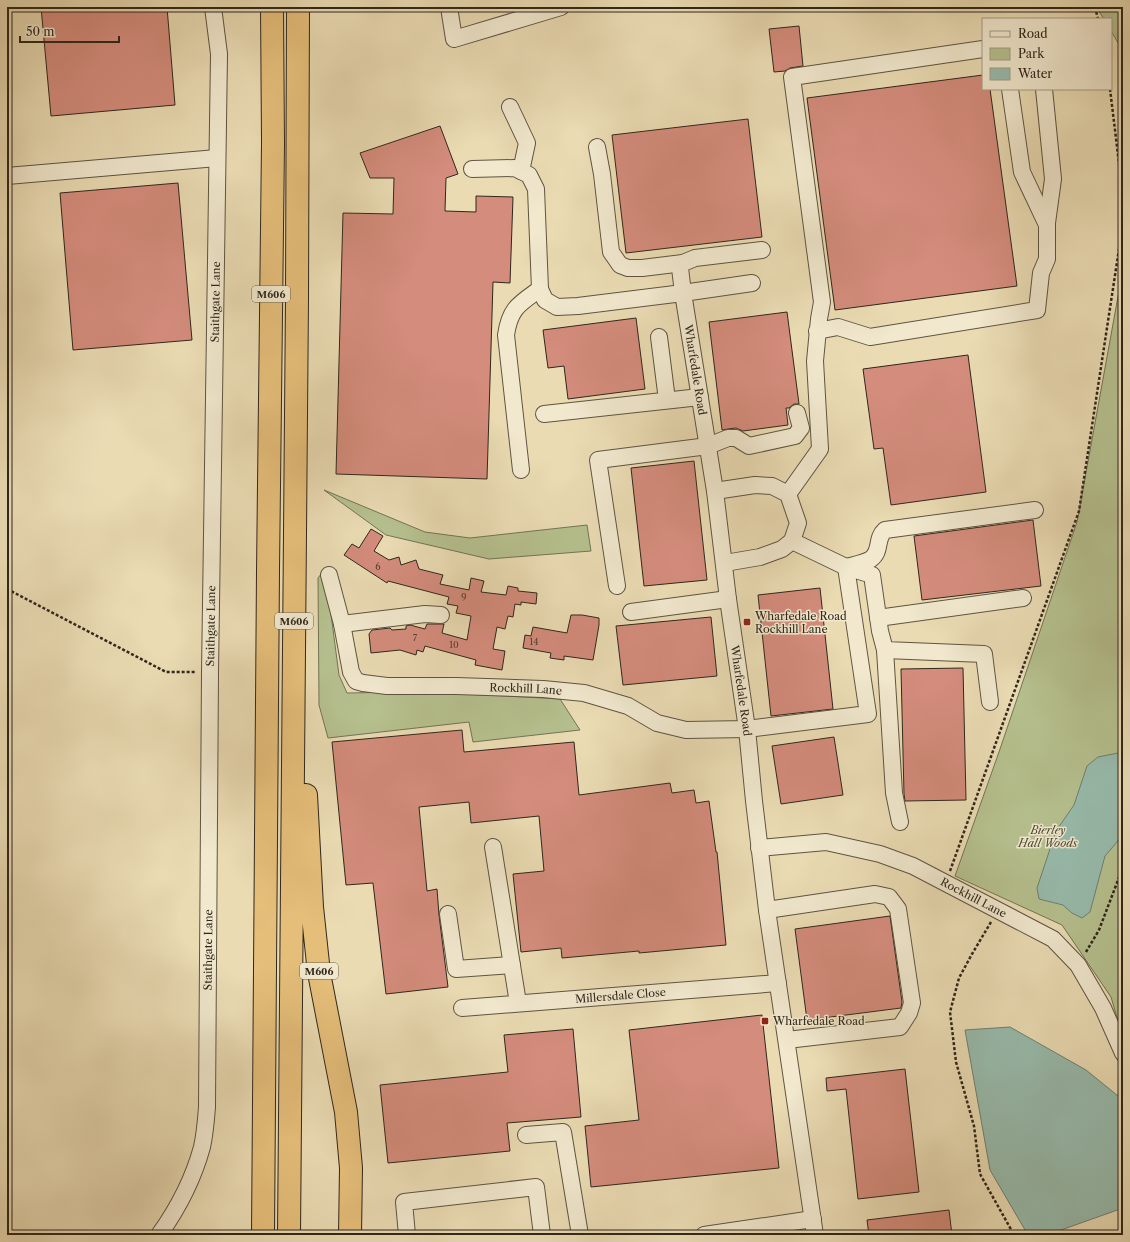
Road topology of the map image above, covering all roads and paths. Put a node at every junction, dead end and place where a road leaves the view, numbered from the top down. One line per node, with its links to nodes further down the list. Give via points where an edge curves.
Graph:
1 (214, 7): 14 (street, Staithgate Lane, via 219,54)
2 (272, 7): 72 (highway, M606)
3 (298, 7): 52 (highway, M606)
4 (448, 7): 5 (street, via 454,39)
5 (561, 7)
6 (1095, 7): 7 (path)
7 (1098, 18)
8 (982, 49): 26 (street, via 792,77 822,302)
9 (1010, 90): 20 (street, via 1022,172)
10 (1044, 90): 20 (street, via 1053,179)
11 (1110, 90): 18 (path)
12 (510, 106): 16 (street, via 527,143)
13 (597, 147): 22 (street, via 612,252 620,265 642,268)
14 (218, 158): 17 (street); 50 (street, Staithgate Lane)
15 (472, 168): 16 (street, via 515,168)
16 (521, 171): 24 (street, via 529,175 536,189)
17 (7, 176)
18 (1123, 196)
19 (1123, 223): 58 (path, via 1079,511)
20 (1047, 226): 26 (street, via 1047,259 1041,273 1037,310 870,337 838,327)
21 (762, 250): 22 (street, via 695,258)
22 (683, 263): 25 (street, Wharfedale Road, via 680,268)
23 (752, 283): 25 (street)
24 (540, 289): 25 (street, via 545,300 557,307); 33 (street, via 518,304 508,320 506,335)
25 (683, 293): 28 (street, Wharfedale Road)
26 (818, 325): 35 (street, via 815,361 820,449)
27 (659, 337): 29 (street)
28 (700, 397): 29 (street); 32 (street, Wharfedale Road)
29 (667, 400): 31 (street)
30 (797, 412): 32 (street, via 801,428 795,436 749,446 736,438 728,438)
31 (544, 414)
32 (708, 446): 34 (street, Wharfedale Road); 41 (street, via 598,460)
33 (521, 470)
34 (715, 491): 35 (street, via 756,485 772,486); 38 (street, Wharfedale Road)
35 (788, 494): 37 (street, via 798,523)
36 (1036, 510): 39 (street, via 885,530 880,534 877,552 870,559)
37 (792, 541): 38 (street, via 760,557); 39 (street)
38 (725, 563): 44 (street, Wharfedale Road)
39 (846, 568): 47 (street, via 872,575); 53 (street, via 868,714)
40 (329, 574): 48 (street, Rockhill Lane)
41 (617, 586)
42 (7, 589): 50 (path, via 166,672)
43 (1023, 598): 47 (street)
44 (728, 599): 45 (street); 53 (street, Wharfedale Road)
45 (631, 612)
46 (442, 615): 48 (street, via 425,614)
47 (878, 618): 49 (street)
48 (342, 624): 53 (street, Rockhill Lane, via 351,672 356,681 386,686 456,686 584,693 628,706 657,723 686,730)
49 (885, 650): 51 (street, via 984,654); 54 (street, via 894,793)
50 (210, 672): 71 (street, Staithgate Lane, via 207,1107 202,1146 186,1193)
51 (990, 702)
52 (293, 705): 73 (highway, M606); 74 (highway, M606, via 306,783 312,907 320,973 346,1112 351,1168)
53 (747, 729): 56 (street, Wharfedale Road)
54 (900, 822)
55 (493, 847): 62 (street)
56 (760, 848): 58 (street, Rockhill Lane, via 826,842 880,854 913,866); 59 (street, Wharfedale Road)
57 (1123, 867): 63 (path, via 1099,930)
58 (946, 883): 60 (street, Rockhill Lane)
59 (767, 910): 64 (street, Wharfedale Road); 67 (street, via 875,894 889,897 898,909 912,1003 900,1026)
60 (999, 910): 63 (street, Rockhill Lane, via 1053,939); 80 (path, via 959,978 950,1012 956,1062 974,1126 980,1174)
61 (448, 914): 62 (street, via 456,969)
62 (512, 965): 65 (street)
63 (1078, 965): 68 (street, Rockhill Lane, via 1103,1008)
64 (778, 983): 65 (street, Millersdale Close); 67 (street, Wharfedale Road)
65 (518, 1003): 66 (street, Millersdale Close)
66 (462, 1008)
67 (787, 1040): 70 (street, Wharfedale Road)
68 (1123, 1053)
69 (526, 1135): 77 (street, via 563,1132)
70 (813, 1219): 78 (street); 79 (street, Wharfedale Road)
71 (159, 1235)
72 (263, 1235)
73 (289, 1235)
74 (350, 1235)
75 (407, 1235): 76 (street, via 404,1202 536,1187)
76 (542, 1235)
77 (580, 1235)
78 (704, 1235)
79 (815, 1235)
80 (1016, 1235)

